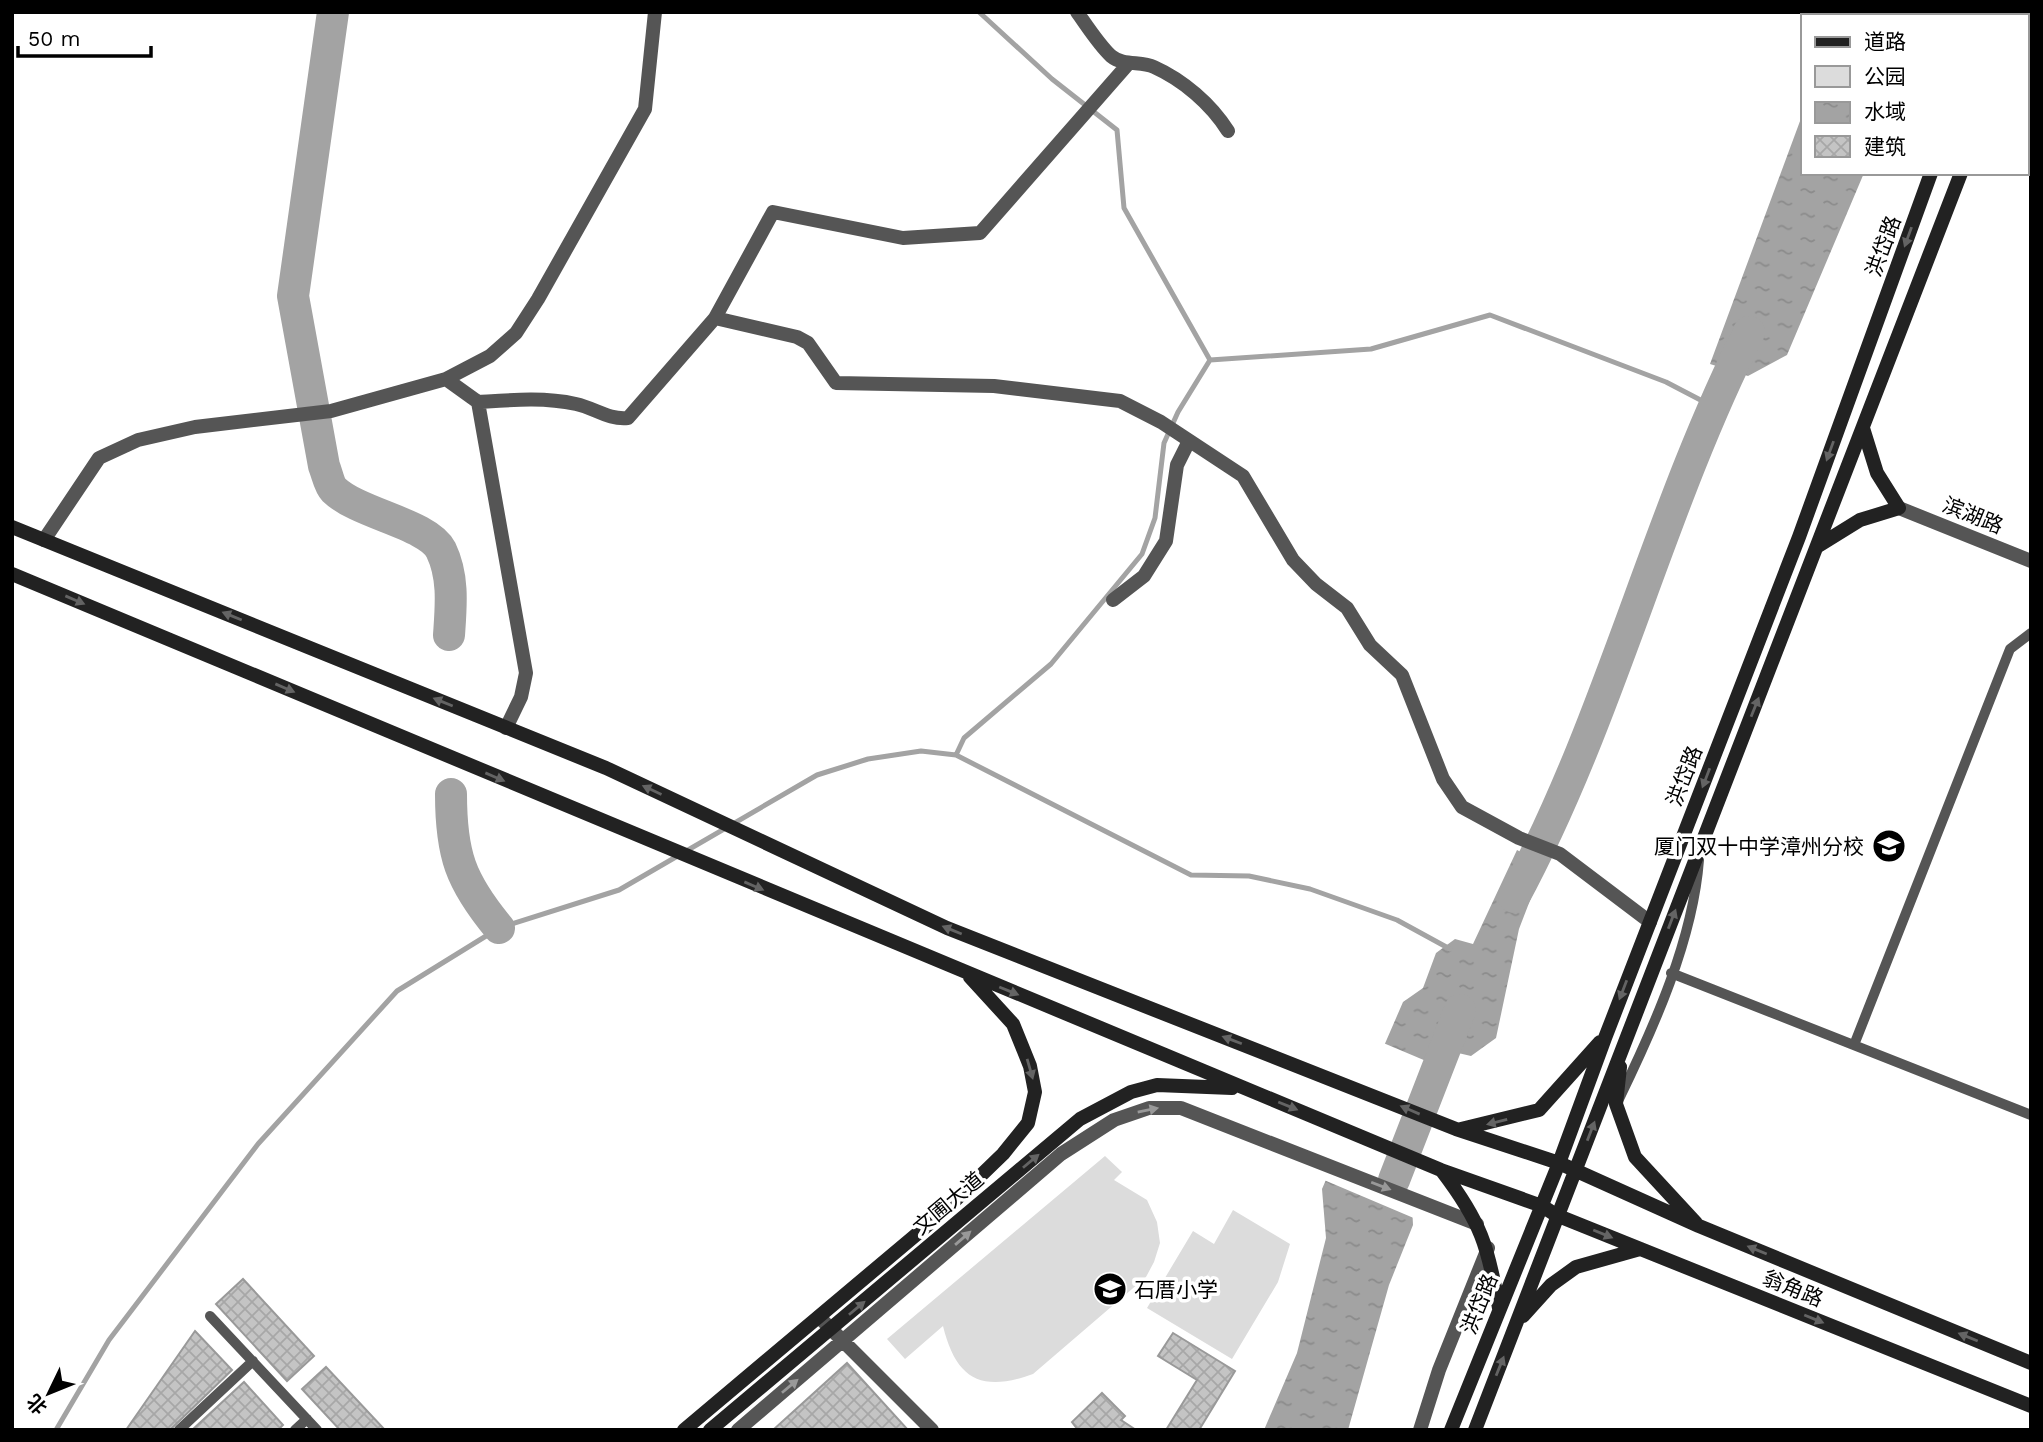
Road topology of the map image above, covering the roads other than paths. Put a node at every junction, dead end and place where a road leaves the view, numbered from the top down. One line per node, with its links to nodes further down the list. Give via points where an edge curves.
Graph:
1 (655, 12): 8 (street, via 645,109 538,299 516,333 499,348)
2 (1077, 12): 3 (street, via 1112,57)
3 (1129, 63): 4 (street, via 1152,65 1203,99); 7 (street, via 980,233 903,238 773,212)
4 (1228, 131)
5 (1930, 175): 22 (main road, 洪岱路, one-way to 22, via 1799,537)
6 (1960, 175): 10 (main road)
7 (715, 317): 9 (street, via 628,418 614,419 578,405 538,398); 11 (street, via 808,342 836,383 994,386 1120,401)
8 (446, 379): 9 (street); 14 (street, via 331,411 183,429 138,440 99,458)
9 (478, 402): 20 (street, via 526,673 521,697)
10 (1863, 428): 12 (main road, via 1877,473); 15 (main road)
11 (1186, 439): 18 (street, via 1177,465 1166,541 1144,576); 22 (street, via 1243,476 1293,560 1347,608 1370,645 1402,676 1443,779 1462,807 1560,854)
12 (1899, 508): 15 (main road, via 1860,520); 16 (street, 滨湖路)
13 (12, 527): 14 (main road, 翁角路)
14 (44, 540): 20 (main road, 翁角路, one-way to 14)
15 (1818, 546): 21 (main road, one-way to 15)
16 (2031, 561)
17 (12, 574): 23 (main road, 翁角路, one-way to 23)
18 (1113, 600)
19 (2031, 632): 26 (lane, via 2010,649)
20 (506, 728): 31 (main road, 翁角路, one-way to 20, via 947,928 606,768)
21 (1701, 843): 24 (lane, via 1689,927); 27 (main road, one-way to 21)
22 (1650, 922): 25 (main road, 洪岱路, one-way to 25)
23 (966, 973): 28 (main road, 翁角路, one-way to 28); 43 (main road, 文圃大道, one-way to 43, via 1013,1024 1035,1092 1028,1123 942,1213)
24 (1671, 973): 26 (lane); 29 (lane, via 1640,1056)
25 (1605, 1038): 31 (main road, one-way to 31, via 1539,1110); 32 (main road, 洪岱路)
26 (1854, 1045): 30 (lane)
27 (1622, 1047): 29 (main road); 34 (main road, one-way to 27)
28 (1246, 1089): 33 (main road, 翁角路, one-way to 33); 45 (main road, 文圃大道, one-way to 28, via 1080,1118 1131,1092 1157,1085)
29 (1616, 1104): 38 (main road, via 1635,1157)
30 (2031, 1115)
31 (1456, 1129): 32 (main road, 翁角路)
32 (1559, 1163): 34 (main road, 翁角路); 35 (main road, 洪岱路)
33 (1441, 1170): 35 (main road, 翁角路); 37 (main road)
34 (1575, 1173): 36 (main road); 38 (main road, 翁角路)
35 (1542, 1206): 36 (main road, 翁角路); 41 (main road, 洪岱路)
36 (1556, 1215): 40 (main road, 翁角路, one-way to 40); 44 (main road)
37 (1477, 1224): 39 (main road); 46 (street, one-way to 37, via 1083,1137 1149,1108 1181,1108)
38 (1699, 1226): 48 (main road, 翁角路, one-way to 38)
39 (1488, 1248): 41 (main road); 58 (street)
40 (1640, 1248): 44 (main road, via 1576,1267 1550,1285); 49 (main road, 翁角路, one-way to 49)
41 (1499, 1308): 59 (main road, 洪岱路)
42 (210, 1315): 47 (lane)
43 (819, 1317): 45 (street); 54 (main road, 文圃大道)
44 (1517, 1322): 60 (main road, one-way to 44)
45 (833, 1328): 46 (street); 55 (main road, 文圃大道)
46 (845, 1340): 56 (street, one-way to 46); 57 (street)
47 (253, 1361): 50 (lane); 51 (lane)
48 (2031, 1363)
49 (2031, 1406)
50 (307, 1419): 52 (lane); 53 (lane)
51 (179, 1430)
52 (295, 1430)
53 (317, 1430)
54 (684, 1430)
55 (710, 1430)
56 (738, 1430)
57 (932, 1430)
58 (1420, 1430)
59 (1451, 1430)
60 (1475, 1430)

